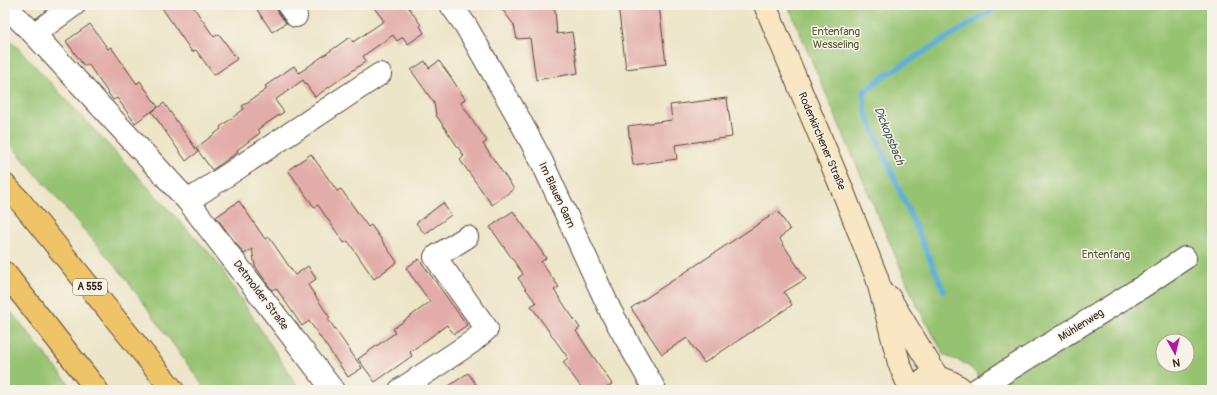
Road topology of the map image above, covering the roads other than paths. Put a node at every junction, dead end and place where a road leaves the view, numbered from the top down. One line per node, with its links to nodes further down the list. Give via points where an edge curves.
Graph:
1 (74, 5): 5 (street)
2 (452, 5): 18 (street, Im Blauen Garn, via 542,162 611,312)
3 (764, 5): 12 (main road, Rodenkirchener Straße)
4 (5, 6): 5 (street, Detmolder Straße)
5 (34, 34): 8 (street, Detmolder Straße)
6 (380, 74): 8 (street)
7 (5, 185): 15 (highway, A 555, via 20,200)
8 (188, 201): 16 (street, Detmolder Straße)
9 (467, 237): 17 (street, via 434,257 487,329 472,342)
10 (1185, 258): 21 (street, Mühlenweg)
11 (5, 273): 14 (highway)
12 (877, 278): 13 (main road, Rodenkirchener Straße); 19 (main road, Rodenkirchener Straße, via 899,363)
13 (938, 378): 19 (main road, Rodenkirchener Straße, via 917,383); 20 (main road, via 954,382)
14 (97, 390)
15 (173, 390)
16 (333, 390)
17 (400, 390)
18 (655, 390)
19 (909, 390)
20 (963, 390)
21 (976, 390)

